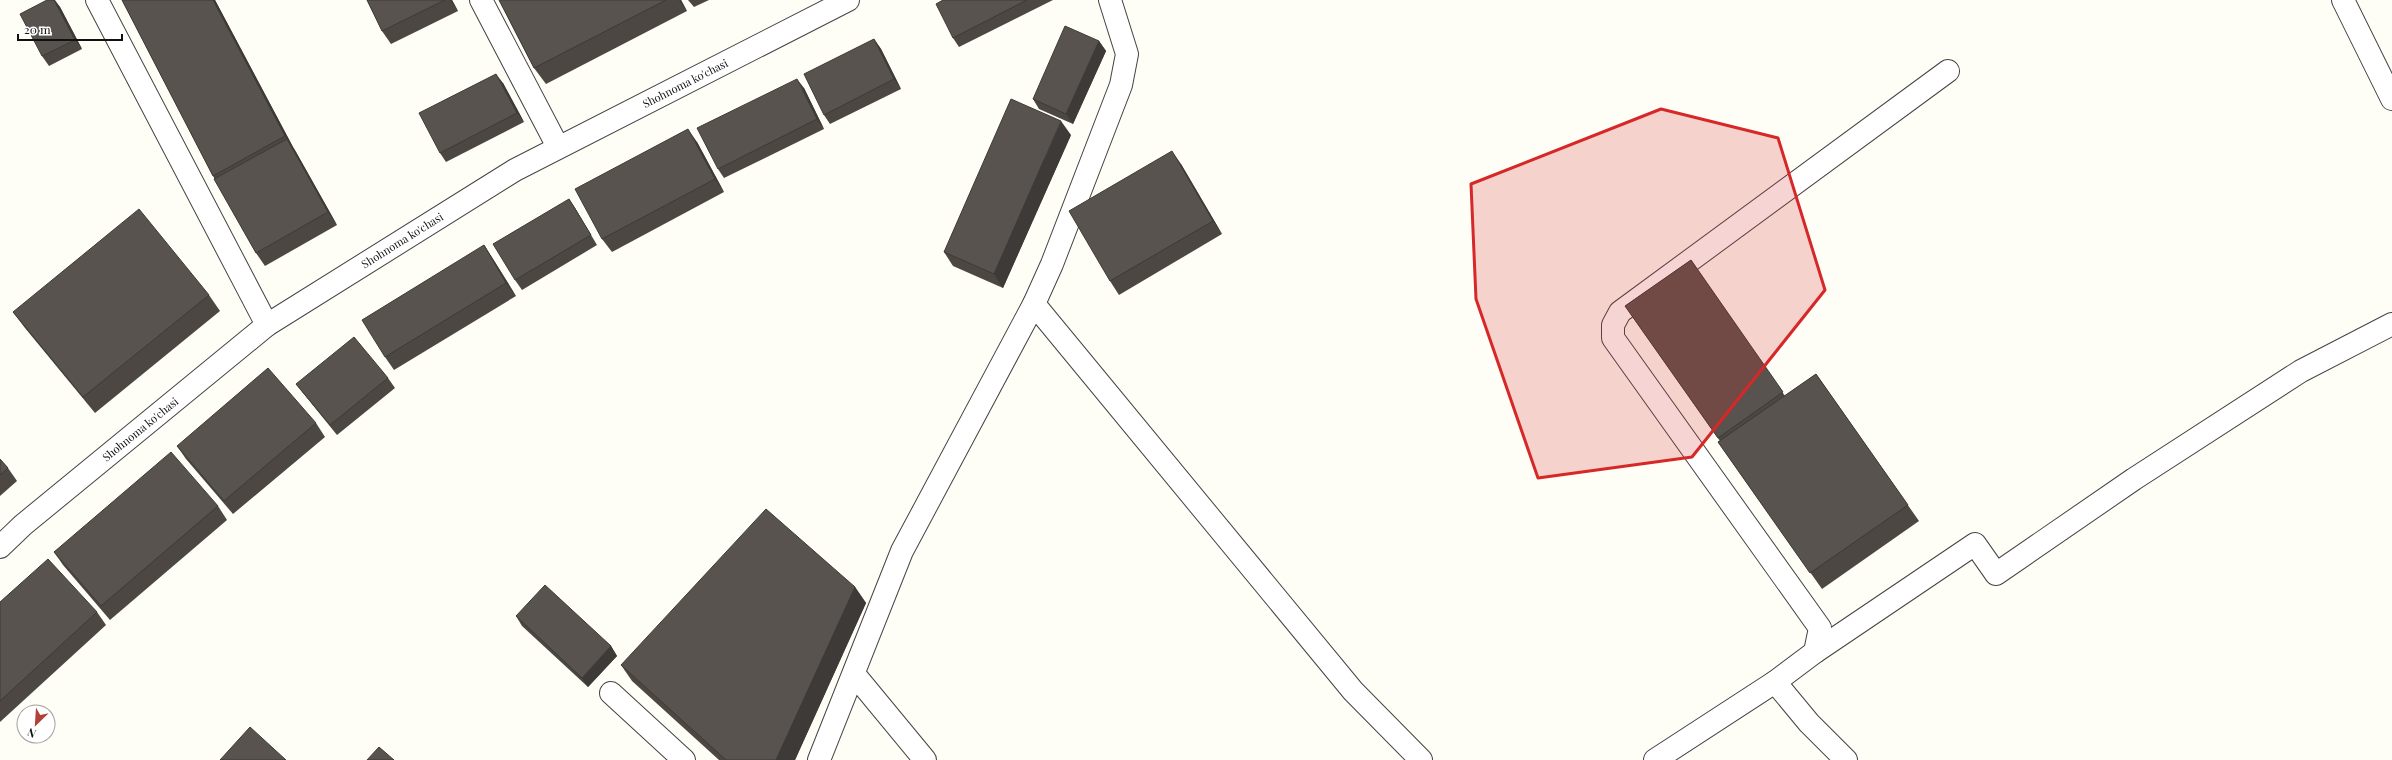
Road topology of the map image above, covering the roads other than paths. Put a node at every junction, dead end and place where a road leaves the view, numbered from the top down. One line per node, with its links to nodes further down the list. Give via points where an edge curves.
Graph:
1 (97, 0): 11 (street)
2 (481, 0): 8 (street)
3 (848, 0): 8 (street, Shohnoma ko'chasi)
4 (1110, 0): 9 (street, via 1127,54 1121,85)
5 (2343, 0): 7 (street)
6 (1948, 70): 13 (street, via 1620,312 1613,325 1613,338 1820,628)
7 (2392, 99)
8 (558, 147): 11 (street, Shohnoma ko'chasi, via 515,170)
9 (1034, 304): 14 (street, via 902,551); 20 (street, via 1353,691)
10 (2392, 324): 13 (street, via 2301,372 2134,479 1996,574 1975,544)
11 (267, 325): 12 (street, Shohnoma ko'chasi, via 23,525)
12 (0, 547)
13 (1815, 652): 15 (street)
14 (854, 674): 18 (street); 19 (street)
15 (1775, 682): 21 (street); 22 (street, via 1809,723)
16 (612, 693): 17 (street)
17 (684, 760)
18 (820, 760)
19 (925, 760)
20 (1421, 760)
21 (1655, 760)
22 (1846, 760)

